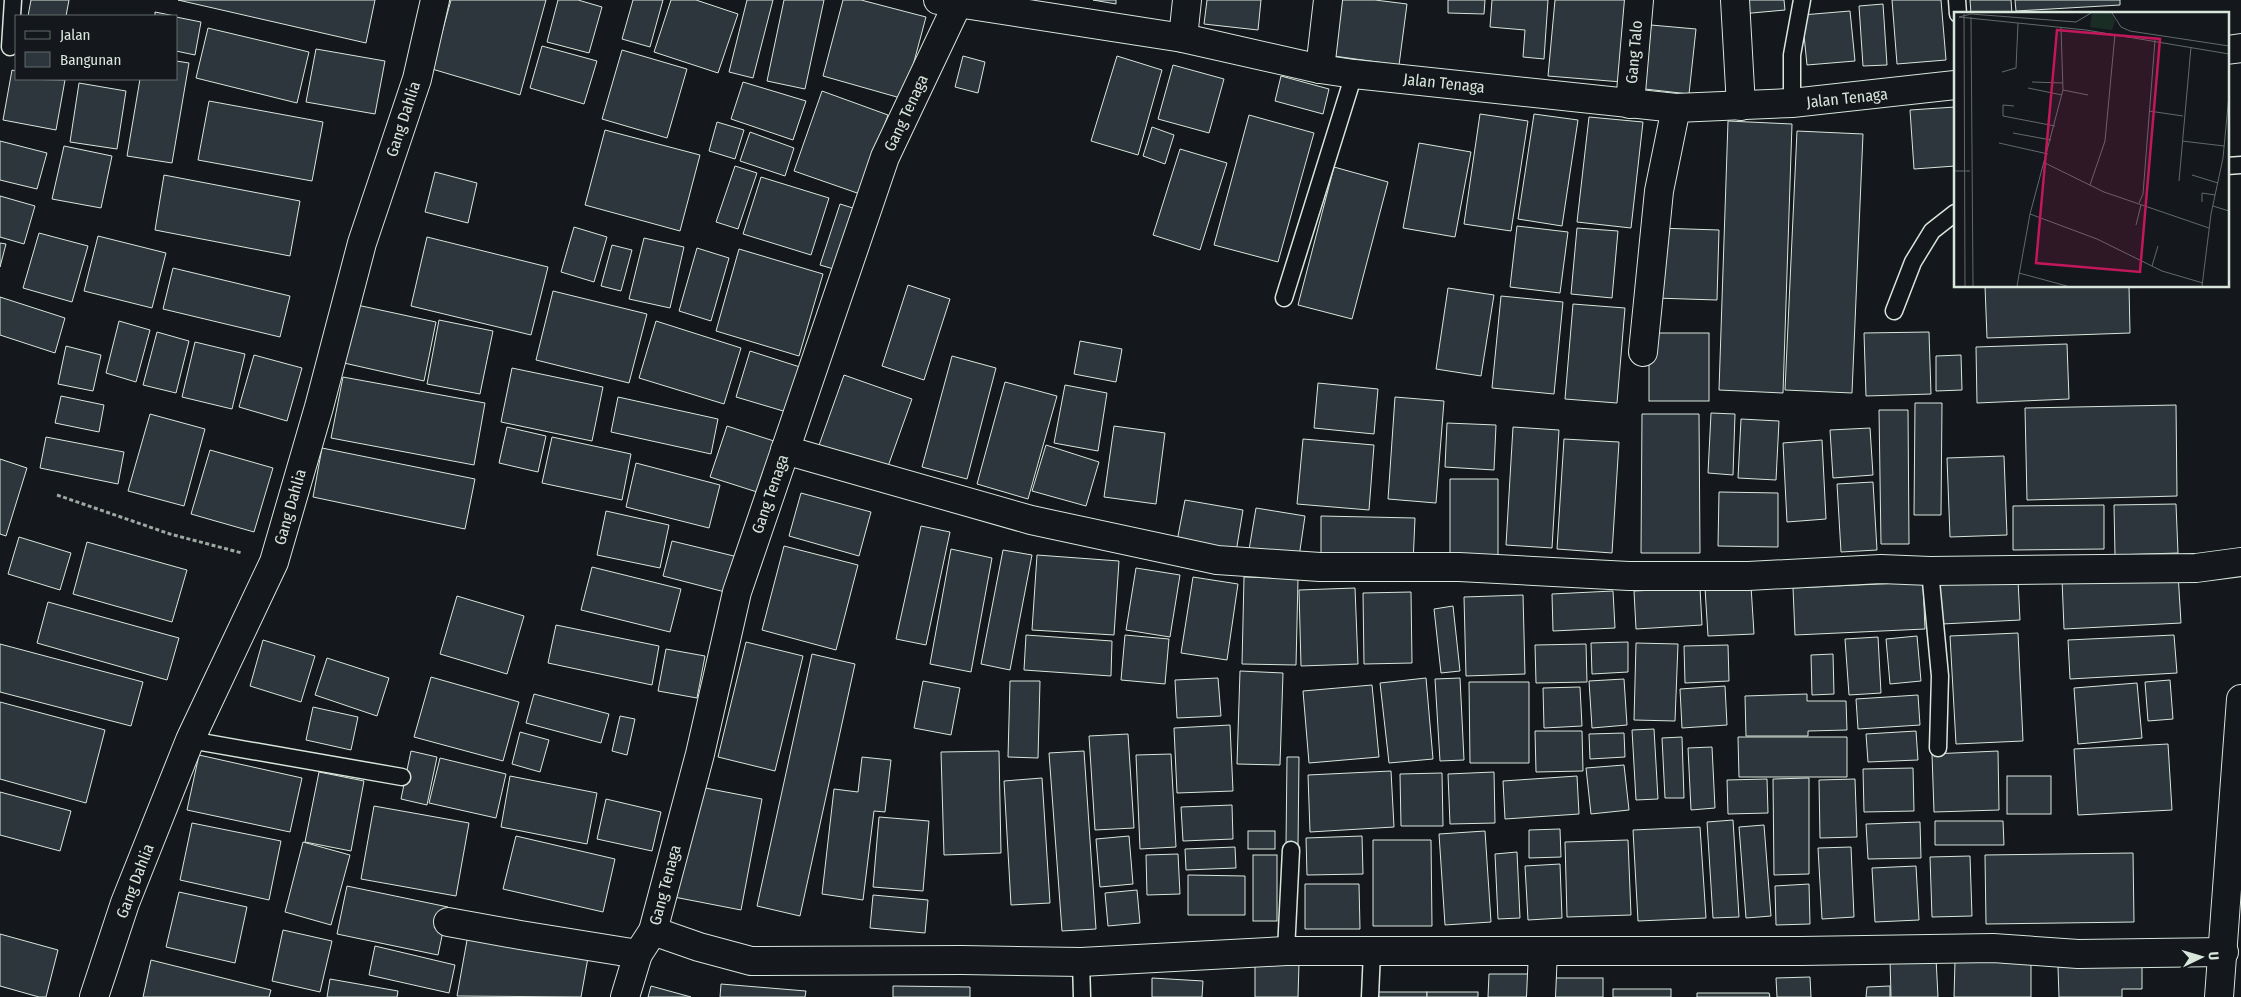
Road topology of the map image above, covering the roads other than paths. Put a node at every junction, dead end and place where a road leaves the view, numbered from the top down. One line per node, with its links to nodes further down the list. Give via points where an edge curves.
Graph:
1 (12, 0): 11 (lane)
2 (435, 0): 31 (main road, Gang Dahlia, via 417,80 362,243 274,562)
3 (1187, 0): 10 (main road)
4 (1328, 0): 14 (main road)
5 (1639, 0): 17 (main road, Gang Talo)
6 (1735, 0): 19 (main road)
7 (1802, 0): 18 (lane, via 1792,55)
8 (947, 2): 9 (main road, Jalan Tenaga); 27 (main road, Gang Tenaga, via 886,158)
9 (1047, 8): 10 (main road, Jalan Tenaga)
10 (1183, 38): 14 (main road, Jalan Tenaga)
11 (10, 47)
12 (2241, 48): 13 (main road)
13 (2228, 50)
14 (1320, 69): 15 (main road, Jalan Tenaga)
15 (1354, 74): 17 (main road, Jalan Tenaga); 24 (lane)
16 (1954, 85): 18 (main road, Jalan Tenaga)
17 (1630, 104): 20 (main road, Jalan Tenaga)
18 (1792, 104): 19 (main road, Jalan Tenaga)
19 (1741, 106): 20 (main road, Jalan Tenaga)
20 (1676, 108): 26 (main road, via 1659,191)
21 (2241, 165): 22 (lane)
22 (2228, 166)
23 (1954, 214): 25 (lane, via 1932,231 1913,262)
24 (1284, 298)
25 (1894, 312)
26 (1643, 352)
27 (785, 450): 29 (main road, via 1031,520 1218,560 1320,567 1459,567 1629,576 1748,576 1881,569); 36 (main road, Gang Tenaga, via 737,592 700,754)
28 (2241, 562): 29 (main road, via 2196,568)
29 (1930, 571): 32 (lane, via 1940,676)
30 (2241, 699): 40 (main road)
31 (190, 740): 33 (lane); 42 (main road, Gang Dahlia, via 124,903)
32 (1938, 748)
33 (402, 777)
34 (1291, 850): 37 (lane)
35 (448, 922): 36 (main road, via 520,936)
36 (646, 943): 41 (main road, via 699,948 751,961); 43 (main road, Gang Tenaga)
37 (1286, 951): 38 (main road); 41 (main road)
38 (1372, 951): 39 (main road); 45 (lane)
39 (1543, 951): 40 (main road, via 1993,948 2078,954); 46 (main road)
40 (2224, 952): 47 (main road)
41 (1081, 962): 44 (lane)
42 (94, 997)
43 (625, 997)
44 (1082, 997)
45 (1370, 997)
46 (1541, 997)
47 (2220, 997)

